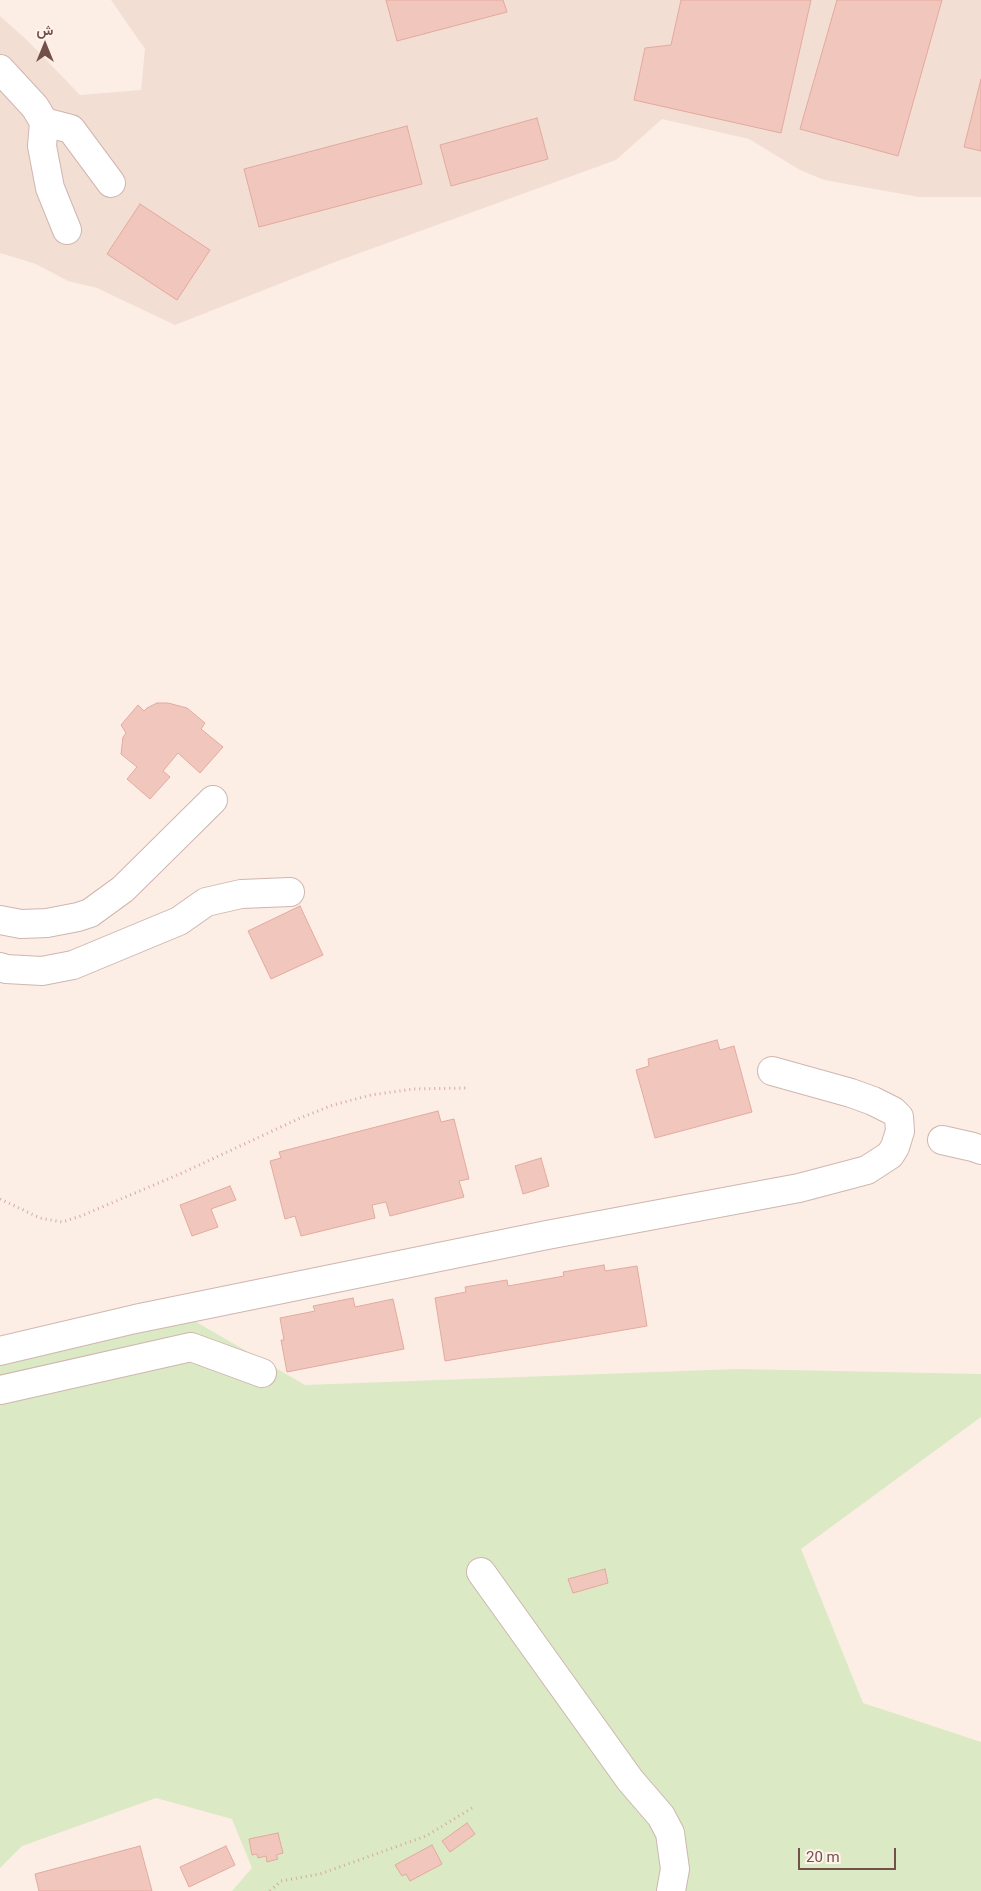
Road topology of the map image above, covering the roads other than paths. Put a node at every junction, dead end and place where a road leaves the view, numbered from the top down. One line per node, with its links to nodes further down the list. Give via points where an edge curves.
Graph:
1 (0, 69): 2 (street)
2 (44, 122): 3 (street, via 72,129); 4 (street, via 42,146 50,188)
3 (111, 183)
4 (67, 230)
5 (213, 800): 7 (street, via 124,889 90,912 47,923 21,924)
6 (290, 892): 8 (street, via 241,894 206,902 179,921 73,964 42,971)
7 (0, 920)
8 (0, 967)
9 (772, 1071): 12 (street, via 873,1101 893,1111 899,1117 896,1146 890,1155 867,1170 799,1188 547,1235 135,1319)
10 (942, 1140): 11 (street)
11 (981, 1150)
12 (0, 1351)
13 (262, 1373): 14 (street, via 191,1347)
14 (0, 1390)
15 (481, 1572): 16 (street, via 630,1780 661,1816 670,1834 675,1869)
16 (671, 1891)

